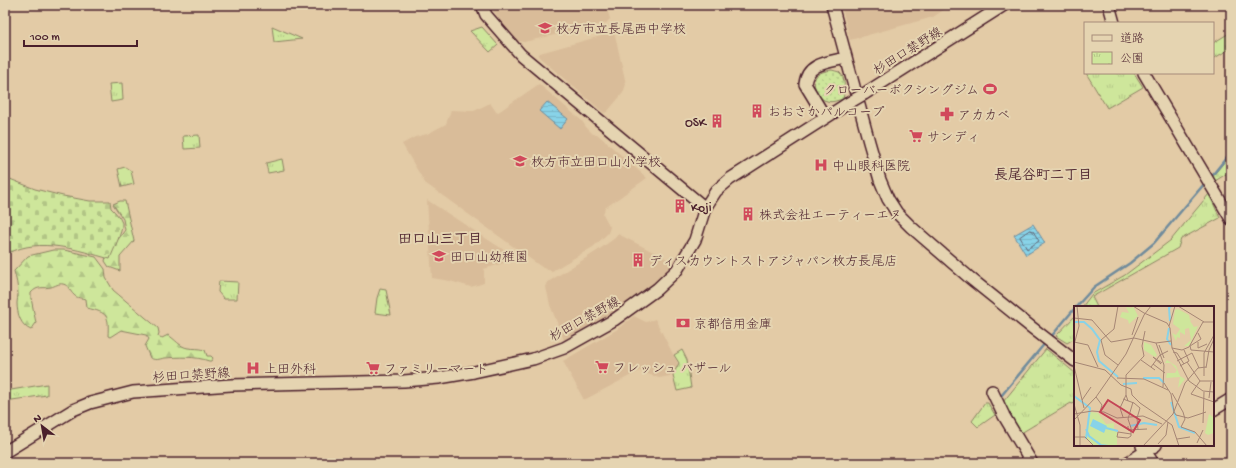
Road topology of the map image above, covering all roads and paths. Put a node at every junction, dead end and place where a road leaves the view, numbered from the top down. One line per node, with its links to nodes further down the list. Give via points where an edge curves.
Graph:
1 (482, 5): 9 (street, via 486,14 521,55)
2 (832, 5): 6 (street)
3 (1004, 5): 8 (street, 杉田口禁野線, bridge)
4 (1109, 5): 5 (street)
5 (1114, 22)
6 (846, 58): 8 (street, via 812,68 806,78 806,84); 11 (street, via 880,180 897,213 970,278)
7 (1145, 74): 10 (street)
8 (826, 118): 9 (street, 杉田口禁野線, via 730,179 716,191)
9 (705, 208): 16 (street, 杉田口禁野線, via 695,240 677,270 657,289 590,334 564,348 533,359 439,378 404,381 261,384 133,392 73,410)
10 (1231, 219)
11 (1074, 360)
12 (992, 391): 17 (street)
13 (1231, 399): 14 (street)
14 (1214, 409)
15 (1144, 448): 18 (street); 19 (street)
16 (5, 452)
17 (1032, 463)
18 (1127, 463)
19 (1153, 463)

